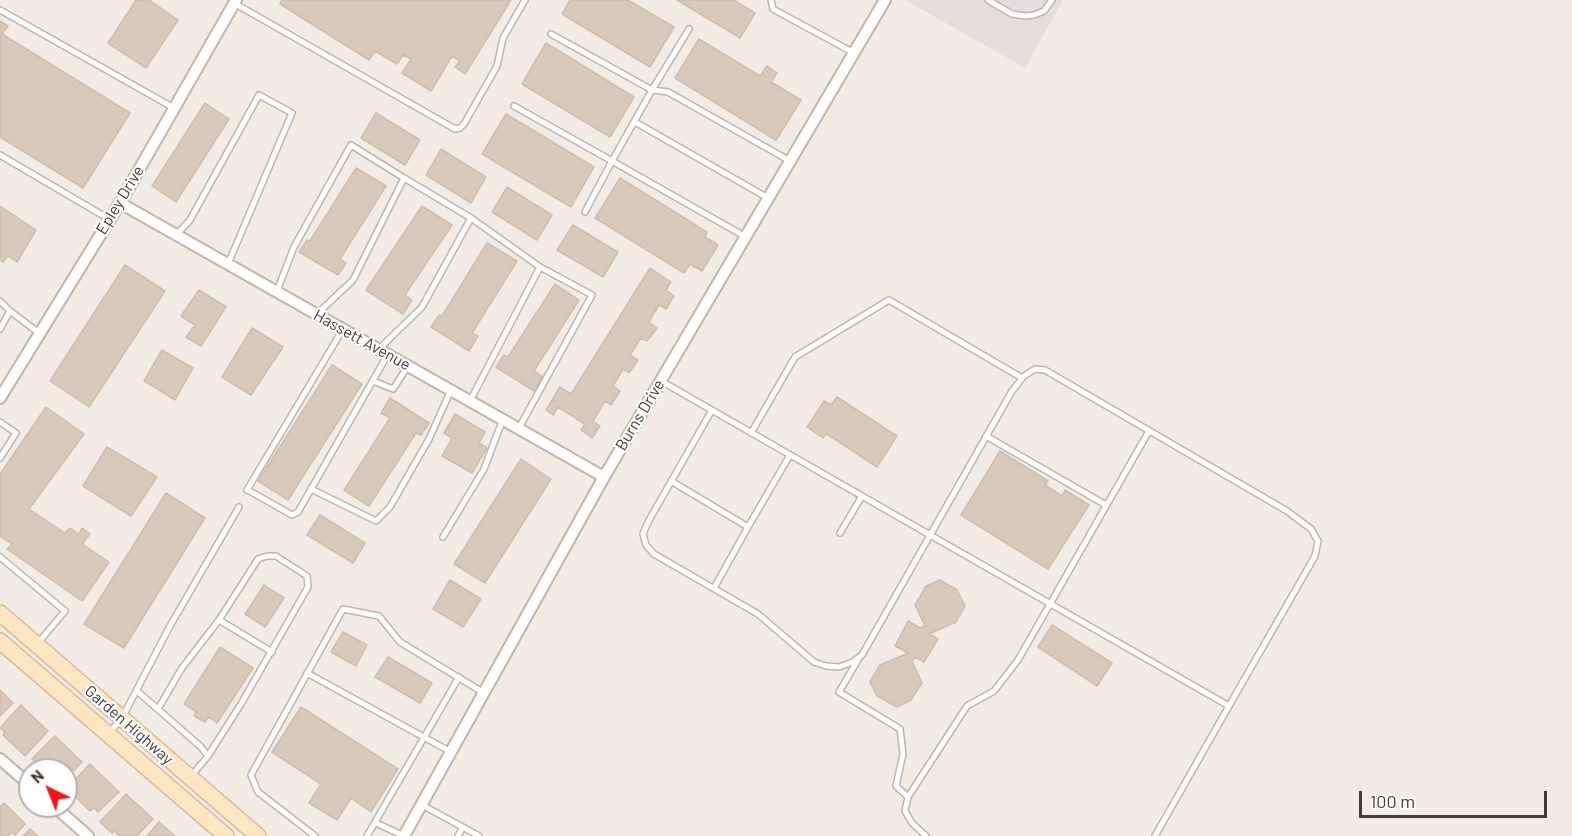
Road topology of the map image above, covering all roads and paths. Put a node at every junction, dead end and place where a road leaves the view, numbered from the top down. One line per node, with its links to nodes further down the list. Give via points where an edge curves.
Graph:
1 (525, 0): 6 (lane, via 503,38 496,66 464,124 455,129)
2 (771, 0): 10 (lane, via 773,9)
3 (885, 0): 10 (street, Burns Drive)
4 (988, 0): 5 (lane, via 1012,14 1025,16 1044,11)
5 (1052, 0)
6 (235, 2): 13 (street, Epley Drive)
7 (0, 10): 13 (lane)
8 (689, 29): 11 (lane)
9 (552, 34): 11 (lane)
10 (854, 53): 17 (street, Burns Drive)
11 (652, 90): 14 (lane); 17 (lane, via 668,92)
12 (514, 106): 16 (lane)
13 (174, 108): 20 (street, Epley Drive)
14 (635, 122): 16 (lane); 19 (lane)
15 (0, 155): 23 (lane)
16 (612, 161): 21 (lane); 25 (lane)
17 (790, 161): 19 (street, Burns Drive)
18 (404, 178): 22 (lane); 28 (lane, via 351,145 294,247); 31 (lane, via 353,280)
19 (768, 198): 25 (street, Burns Drive)
20 (120, 203): 23 (street, Epley Drive); 24 (street, Hassett Avenue)
21 (585, 212)
22 (471, 218): 27 (lane); 35 (lane, via 422,307)
23 (109, 219): 34 (street, Epley Drive)
24 (176, 235): 26 (street, Hassett Avenue); 26 (lane, via 190,220 259,95 292,113)
25 (746, 237): 39 (street, Burns Drive)
26 (228, 264): 28 (street, Hassett Avenue)
27 (540, 267): 42 (lane); 46 (lane, via 592,295)
28 (277, 291): 31 (street, Hassett Avenue)
29 (0, 301): 30 (lane)
30 (10, 311): 32 (lane); 34 (lane)
31 (317, 314): 33 (street, Hassett Avenue)
32 (0, 328)
33 (342, 329): 35 (street, Hassett Avenue); 54 (lane, via 247,490 294,515)
34 (39, 333): 41 (street, Epley Drive)
35 (384, 352): 36 (street, Hassett Avenue); 38 (lane)
36 (408, 366): 38 (lane, via 393,389); 40 (street, Hassett Avenue)
37 (1022, 378): 47 (lane, via 1035,369 1045,370); 48 (lane, via 889,300 795,357); 49 (lane)
38 (373, 381): 54 (lane)
39 (661, 381): 43 (lane); 52 (street, Burns Drive)
40 (451, 390): 42 (street, Hassett Avenue); 54 (lane, via 429,439 390,507 376,521)
41 (0, 398)
42 (470, 400): 44 (street, Hassett Avenue)
43 (712, 410): 48 (lane); 53 (lane)
44 (503, 419): 46 (street, Hassett Avenue); 61 (lane, via 484,469)
45 (0, 423): 51 (lane, via 16,433)
46 (519, 428): 52 (street, Hassett Avenue)
47 (1149, 431): 56 (lane); 75 (lane, via 1287,511 1311,529 1318,541 1315,556)
48 (751, 433): 50 (lane)
49 (986, 436): 56 (lane); 60 (lane)
50 (790, 455): 55 (lane); 58 (lane)
51 (0, 458)
52 (604, 477): 74 (street, Burns Drive)
53 (671, 481): 58 (lane); 63 (lane, via 648,522 646,545 654,554)
54 (311, 489)
55 (862, 496): 59 (lane); 60 (lane)
56 (1106, 505): 64 (lane)
57 (239, 507): 73 (lane)
58 (748, 527): 63 (lane)
59 (840, 533)
60 (929, 535): 64 (lane); 70 (lane)
61 (443, 537)
62 (0, 557): 68 (lane, via 65,611)
63 (714, 588): 70 (lane, via 758,614 814,662 839,667)
64 (1049, 604): 75 (lane); 85 (lane, via 1018,660 994,691 967,706)
65 (0, 613): 68 (main road, Garden Highway)
66 (219, 620): 69 (lane); 69 (lane, via 258,559 276,556 293,566 307,576 308,587); 76 (lane)
67 (0, 641): 78 (main road, Garden Highway)
68 (37, 645): 77 (main road, Garden Highway)
69 (272, 652): 81 (lane)
70 (862, 655): 85 (lane, via 839,692 900,729 903,754 896,786)
71 (307, 674): 72 (lane, via 343,609 379,616 400,642); 79 (lane); 93 (lane, via 250,775 258,792)
72 (459, 677): 74 (lane); 79 (lane)
73 (137, 691): 76 (lane); 77 (lane)
74 (484, 693): 80 (street, Burns Drive)
75 (1229, 706): 99 (lane)
76 (158, 709): 81 (lane)
77 (122, 718): 78 (lane); 84 (main road, Garden Highway)
78 (108, 734): 91 (main road, Garden Highway)
79 (424, 738): 80 (lane); 88 (lane)
80 (451, 752): 86 (street, Burns Drive)
81 (208, 756): 84 (lane)
82 (0, 759): 83 (street)
83 (18, 775)
84 (190, 777): 92 (main road, Garden Highway)
85 (908, 797): 98 (lane, via 905,811)
86 (422, 805): 89 (lane); 95 (street, Burns Drive)
87 (68, 818): 90 (street)
88 (376, 823): 94 (lane); 95 (lane)
89 (463, 827): 96 (lane); 97 (lane)
90 (88, 836)
91 (226, 836)
92 (258, 836)
93 (315, 836)
94 (367, 836)
95 (404, 836)
96 (458, 836)
97 (479, 836)
98 (926, 836)
99 (1155, 836)

